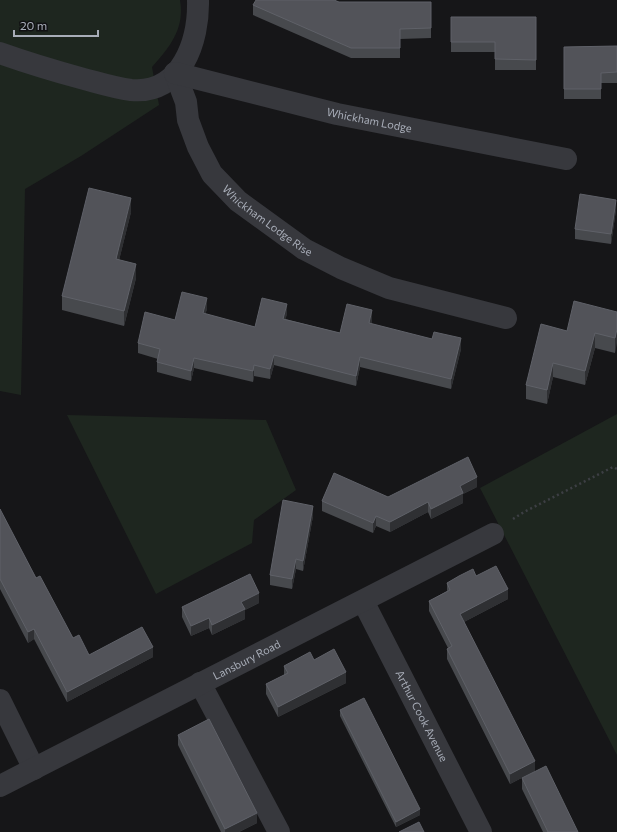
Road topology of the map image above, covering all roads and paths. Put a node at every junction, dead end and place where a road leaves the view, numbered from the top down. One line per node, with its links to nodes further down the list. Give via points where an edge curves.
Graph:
1 (198, 0): 3 (street, via 193,44 183,65)
2 (0, 53): 3 (street, via 40,68 132,90 158,86)
3 (175, 73): 4 (street, Whickham Lodge, via 337,114); 5 (street, Whickham Lodge Rise, via 198,147 212,174 238,201 304,249 341,268 389,288)
4 (566, 159)
5 (506, 318)
6 (617, 469): 7 (path, via 613,467 524,512)
7 (492, 534): 8 (street, Lansbury Road)
8 (363, 600): 9 (street, Lansbury Road); 14 (street, Arthur Cook Avenue)
9 (200, 683): 11 (street, Lansbury Road); 13 (street)
10 (0, 700): 11 (street)
11 (34, 769): 12 (street, Lansbury Road)
12 (0, 786)
13 (279, 832)
14 (481, 832)

